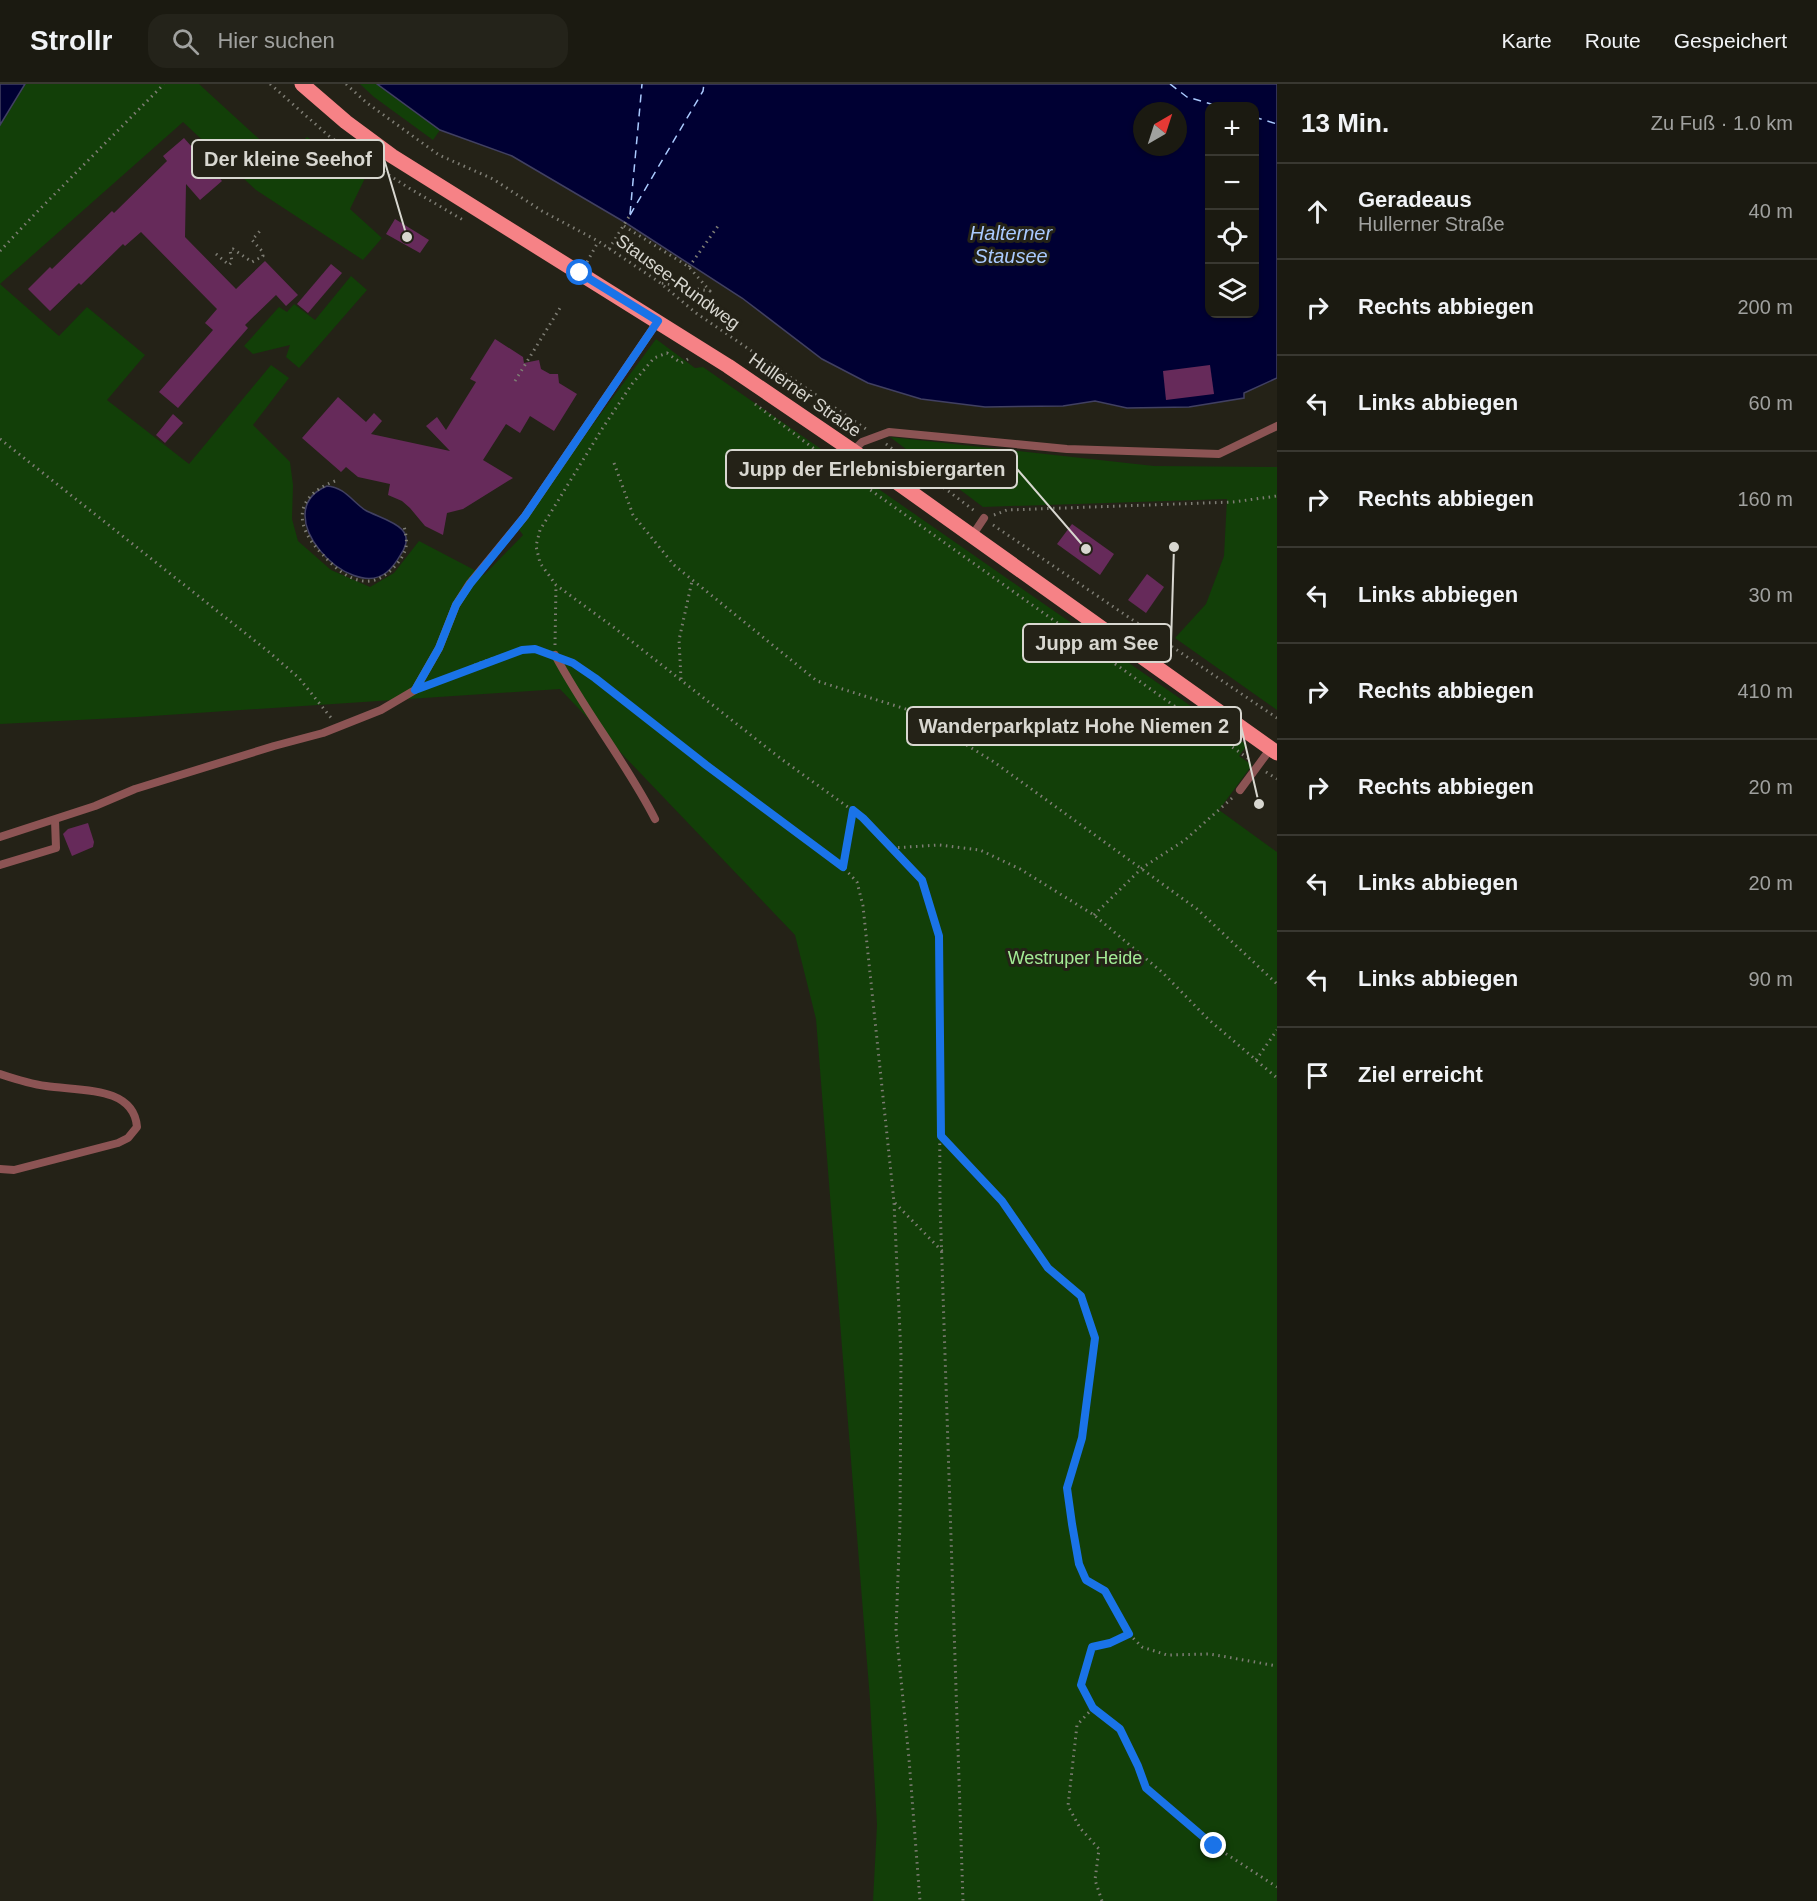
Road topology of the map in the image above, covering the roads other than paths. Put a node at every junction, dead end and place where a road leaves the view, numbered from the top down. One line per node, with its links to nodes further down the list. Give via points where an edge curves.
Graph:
1 (302, 84): 2 (main road, Hullerner Straße, via 392,156)
2 (658, 321): 4 (main road, Hullerner Straße); 11 (lane, via 525,516 456,605 439,648 415,690 381,710 337,728 135,789)
3 (1277, 426): 4 (lane, via 1219,454 1067,449 889,432 862,442)
4 (853, 452): 6 (main road, Hullerner Straße)
5 (984, 519): 6 (lane)
6 (972, 536): 8 (main road, Hullerner Straße)
7 (555, 656): 10 (lane, via 642,792)
8 (1274, 751): 9 (lane)
9 (1240, 790)
10 (655, 819)
11 (55, 820): 12 (lane); 13 (lane, via 56,848)
12 (0, 837)
13 (0, 865)
14 (0, 1074): 15 (lane, via 44,1086 113,1096 130,1106 136,1117 136,1127 118,1143 14,1170)
15 (0, 1169)

